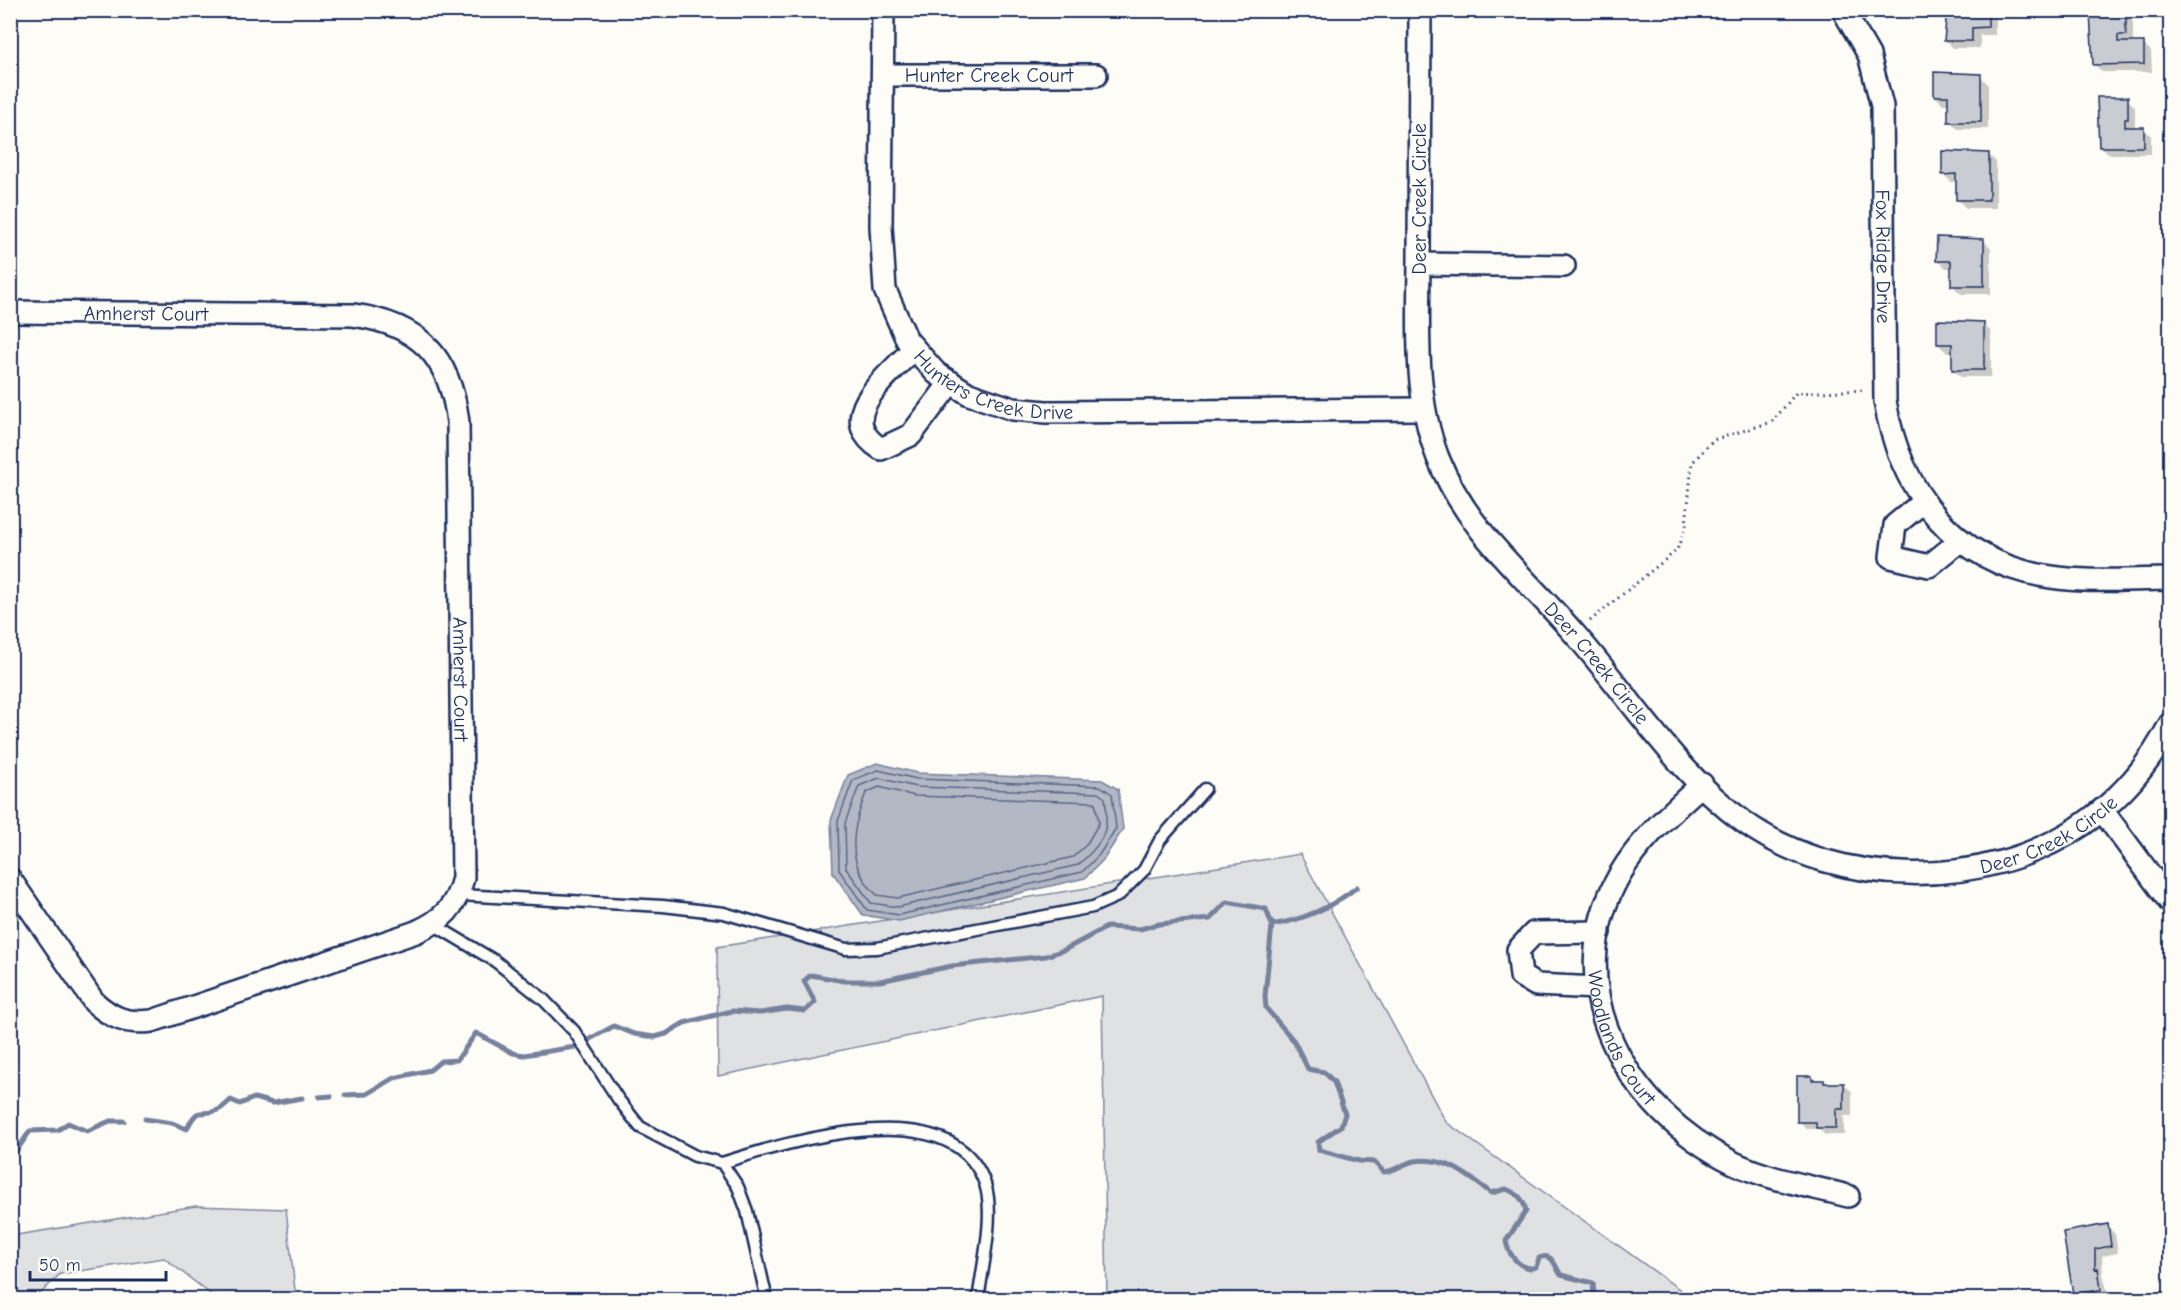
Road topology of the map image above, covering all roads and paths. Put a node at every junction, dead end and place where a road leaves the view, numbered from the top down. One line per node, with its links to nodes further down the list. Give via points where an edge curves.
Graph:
1 (883, 10): 4 (street, Hunters Creek Drive)
2 (1420, 10): 6 (street, Deer Creek Circle)
3 (1842, 10): 11 (street, Fox Ridge Drive, via 1869,55 1882,106)
4 (884, 75): 5 (street, Hunter Creek Court); 9 (street, Hunters Creek Drive, via 881,226 885,290)
5 (1096, 75)
6 (1419, 264): 7 (street); 12 (street, Deer Creek Circle)
7 (1564, 266)
8 (10, 312): 22 (street, Amherst Court, via 353,315 393,324 430,347 450,385 458,422 464,801 464,878)
9 (914, 348): 10 (street, Hunters Creek Drive, via 936,373); 10 (street, via 864,403 859,422 866,439 881,449 911,435)
10 (951, 382): 12 (street, Hunters Creek Drive, via 969,394 1013,409 1046,412)
11 (1884, 389): 13 (street, Fox Ridge Drive, via 1898,456); 16 (path, via 1796,393 1772,422 1713,440 1692,463 1686,525 1677,550)
12 (1423, 409): 16 (street, Deer Creek Circle, via 1456,499 1492,546)
13 (1923, 502): 14 (street, Fox Ridge Drive); 14 (street, via 1895,525 1891,557 1929,566)
14 (1961, 540): 15 (street, Fox Ridge Drive, via 2005,565 2051,577)
15 (2170, 579)
16 (1575, 633): 18 (street, Deer Creek Circle, via 1642,719)
17 (2170, 724): 20 (street, Deer Creek Circle, via 2146,764)
18 (1702, 784): 20 (street, Deer Creek Circle, via 1744,822 1789,848 1843,865 1896,872 1951,871 2008,859 2062,837); 25 (street, Woodlands Court, via 1659,823 1632,855 1611,894)
19 (1205, 789): 22 (lane, via 1161,840 1144,870 1118,896 1093,907 877,948 846,949 724,913)
20 (2102, 810): 23 (street)
21 (10, 879): 24 (street, Amherst Court, via 94,1002 108,1015 136,1023 295,975)
22 (459, 895): 24 (street, Amherst Court, via 448,912)
23 (2170, 902)
24 (433, 924): 27 (lane, via 495,961 543,999 574,1031 640,1127 695,1156)
25 (1599, 932): 26 (street, Woodlands Court); 26 (street, via 1534,933 1518,950 1521,976 1536,985)
26 (1597, 988): 28 (street, Woodlands Court, via 1603,1017 1618,1054 1637,1085 1675,1125 1701,1144 1763,1175)
27 (722, 1163): 29 (lane, via 738,1187 747,1211); 30 (lane, via 778,1144 835,1133 926,1133 959,1148 978,1170 988,1203 986,1248)
28 (1848, 1196)
29 (767, 1299)
30 (976, 1299)

